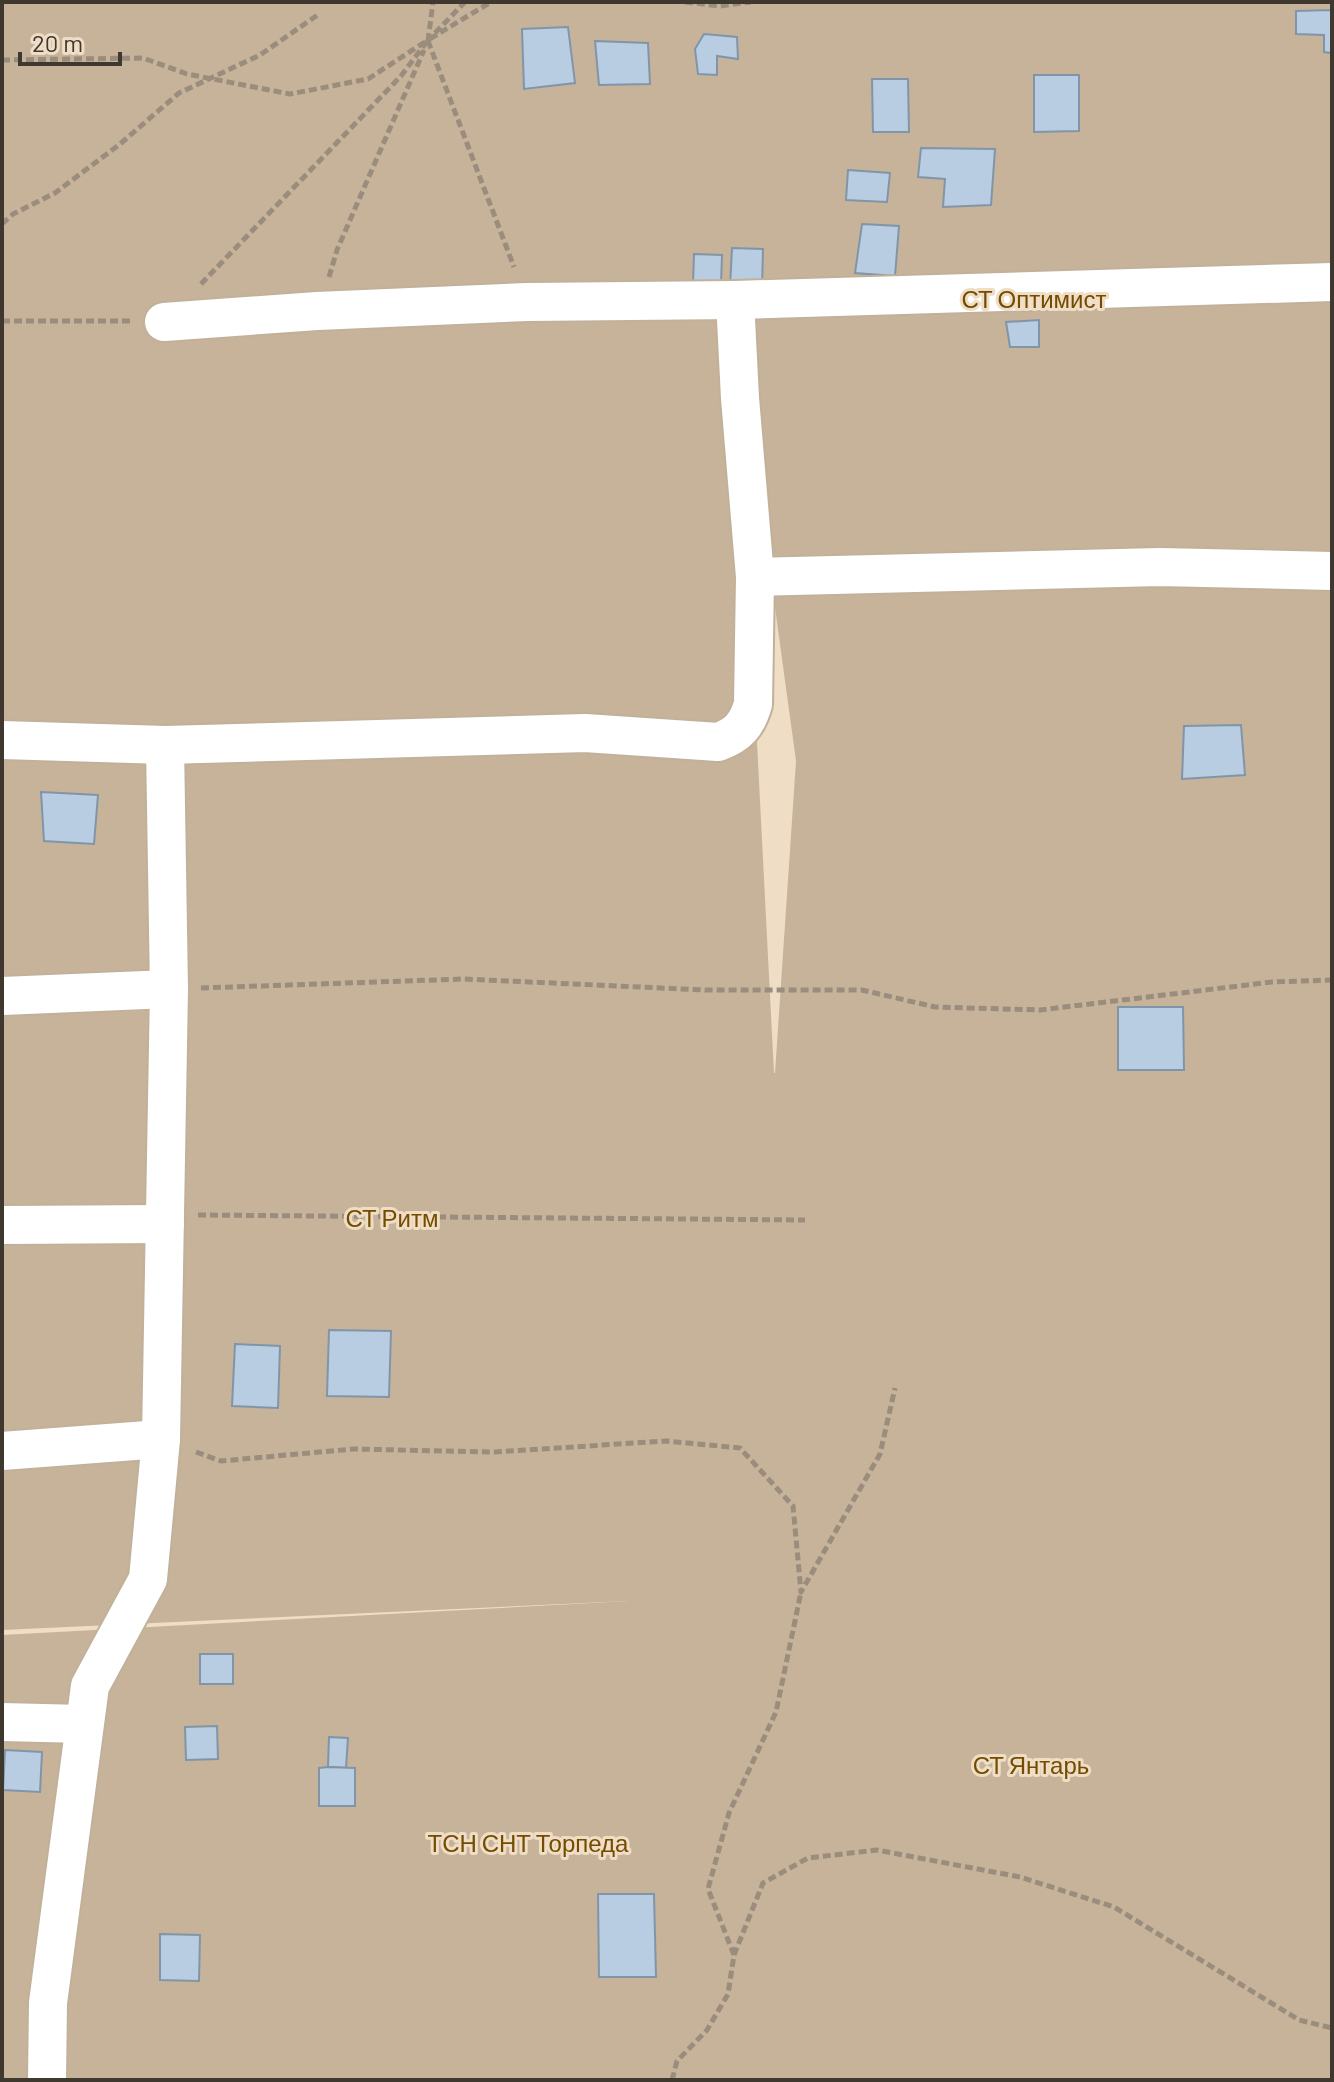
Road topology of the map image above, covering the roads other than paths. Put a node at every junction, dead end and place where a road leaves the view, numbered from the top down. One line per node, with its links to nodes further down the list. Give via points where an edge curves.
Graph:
1 (1332, 282): 2 (street)
2 (735, 300): 3 (street, via 527,302); 5 (street)
3 (164, 322)
4 (1332, 571): 5 (street, via 1160,567)
5 (755, 577): 7 (street, via 753,704 742,729 718,742 585,733)
6 (2, 740): 7 (street)
7 (165, 745): 8 (street)
8 (169, 989): 9 (street); 10 (street)
9 (2, 996)
10 (165, 1219): 11 (street); 12 (street)
11 (2, 1225)
12 (161, 1439): 13 (street); 15 (street, via 148,1579 90,1686)
13 (2, 1451)
14 (2, 1722): 15 (street)
15 (84, 1724): 16 (street, via 48,2003)
16 (47, 2080)

